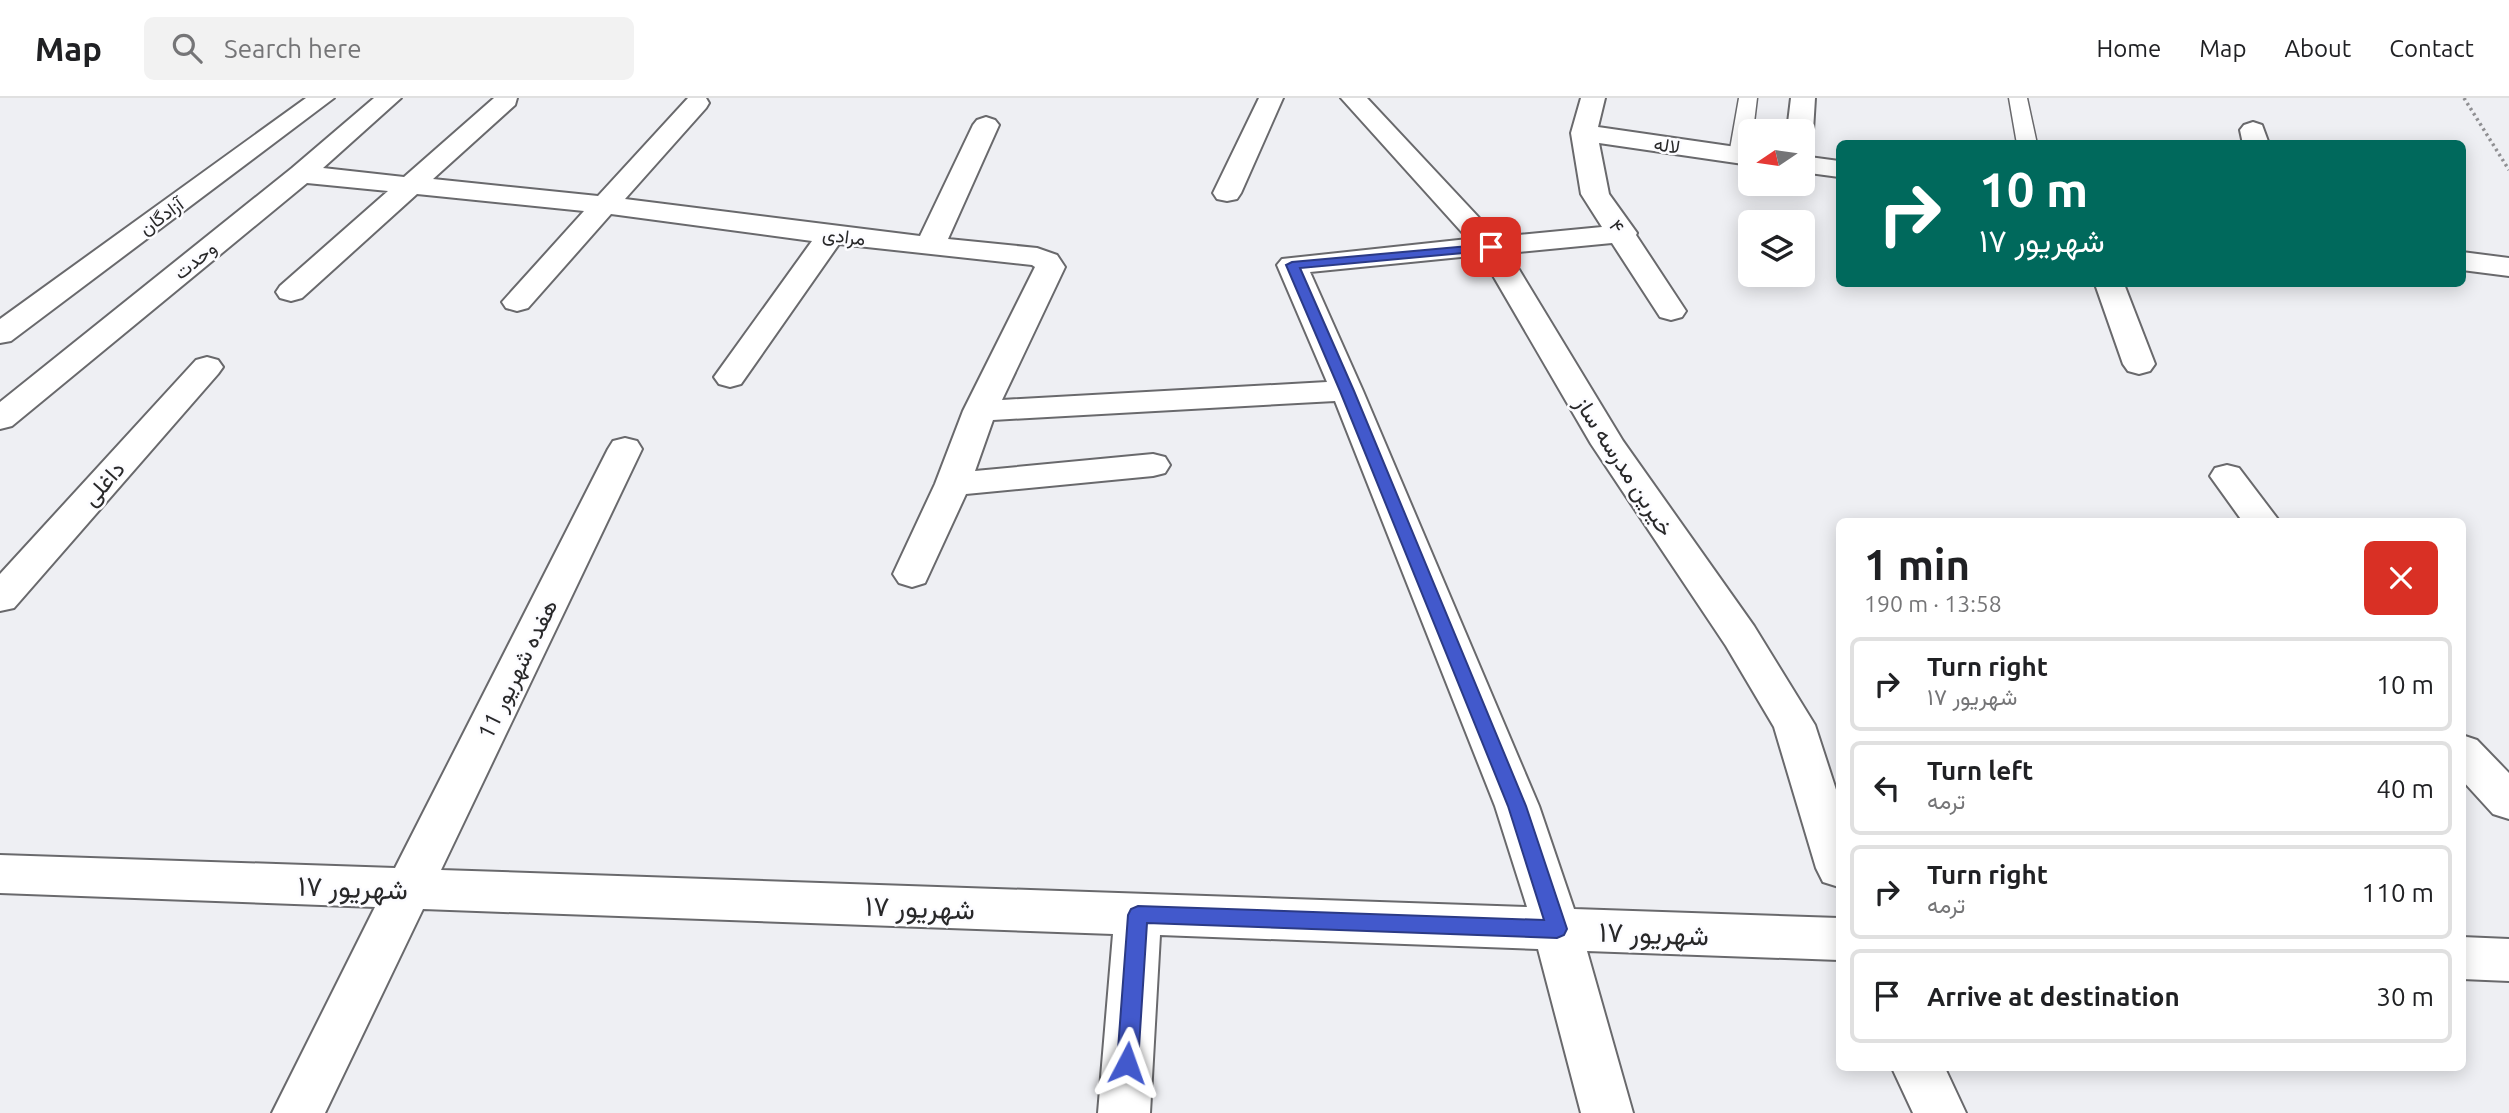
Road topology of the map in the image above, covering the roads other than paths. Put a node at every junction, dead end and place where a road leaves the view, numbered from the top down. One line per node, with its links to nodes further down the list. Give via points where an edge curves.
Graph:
1 (322, 98): 33 (street, آزادگان)
2 (389, 98): 19 (street, وحدت)
3 (1271, 98): 21 (street)
4 (1353, 98): 26 (street, خیرین مدرسه ساز)
5 (1593, 98): 14 (street)
6 (1748, 98): 11 (lane)
7 (1803, 98): 12 (street)
8 (2018, 98): 15 (lane)
9 (506, 100): 20 (street)
10 (697, 103): 22 (street)
11 (1747, 119)
12 (1801, 119)
13 (986, 125): 25 (street)
14 (1584, 132): 16 (street, لاله); 23 (street, ۴, via 1595,194)
15 (2026, 140)
16 (1738, 155)
17 (1815, 166): 18 (street)
18 (1836, 169)
19 (301, 174): 20 (street, مرادی); 39 (street, وحدت)
20 (410, 185): 22 (street, مرادی); 30 (street)
21 (1227, 192)
22 (604, 205): 24 (street, مرادی); 31 (street)
23 (1623, 233): 26 (street); 32 (street, ۴)
24 (831, 235): 25 (street, مرادی); 36 (street)
25 (930, 246): 38 (street, مرادی, via 1037,257 1050,267)
26 (1491, 247): 37 (street, via 1292,265); 49 (street, خیرین مدرسه ساز, via 1608,444 1740,636 1794,725)
27 (2466, 262): 28 (street)
28 (2509, 267)
29 (2110, 287): 34 (street)
30 (290, 292)
31 (517, 302)
32 (1671, 311)
33 (0, 334)
34 (2139, 364)
35 (206, 368): 46 (street, داغلی)
36 (730, 377)
37 (1347, 391): 38 (street); 53 (street, via 1517,806)
38 (980, 411): 43 (street, مرادی)
39 (0, 419)
40 (625, 449): 51 (street, هفده شهریور 11)
41 (1153, 465): 43 (street)
42 (2227, 476): 44 (street)
43 (953, 484): 45 (street, مرادی)
44 (2259, 518)
45 (912, 574)
46 (0, 598)
47 (2466, 756): 48 (street)
48 (2509, 802)
49 (1836, 858)
50 (0, 874): 51 (street, ۱۷ شهریور)
51 (409, 889): 52 (street, ۱۷ شهریور); 58 (street, هفده شهریور 11)
52 (1138, 915): 53 (street, ۱۷ شهریور); 59 (street)
53 (1557, 929): 54 (street, ۱۷ شهریور); 60 (street)
54 (1836, 939)
55 (2466, 958): 56 (street)
56 (2509, 960)
57 (1919, 1071): 61 (street)
58 (298, 1113)
59 (1124, 1113)
60 (1607, 1113)
61 (1940, 1113)

